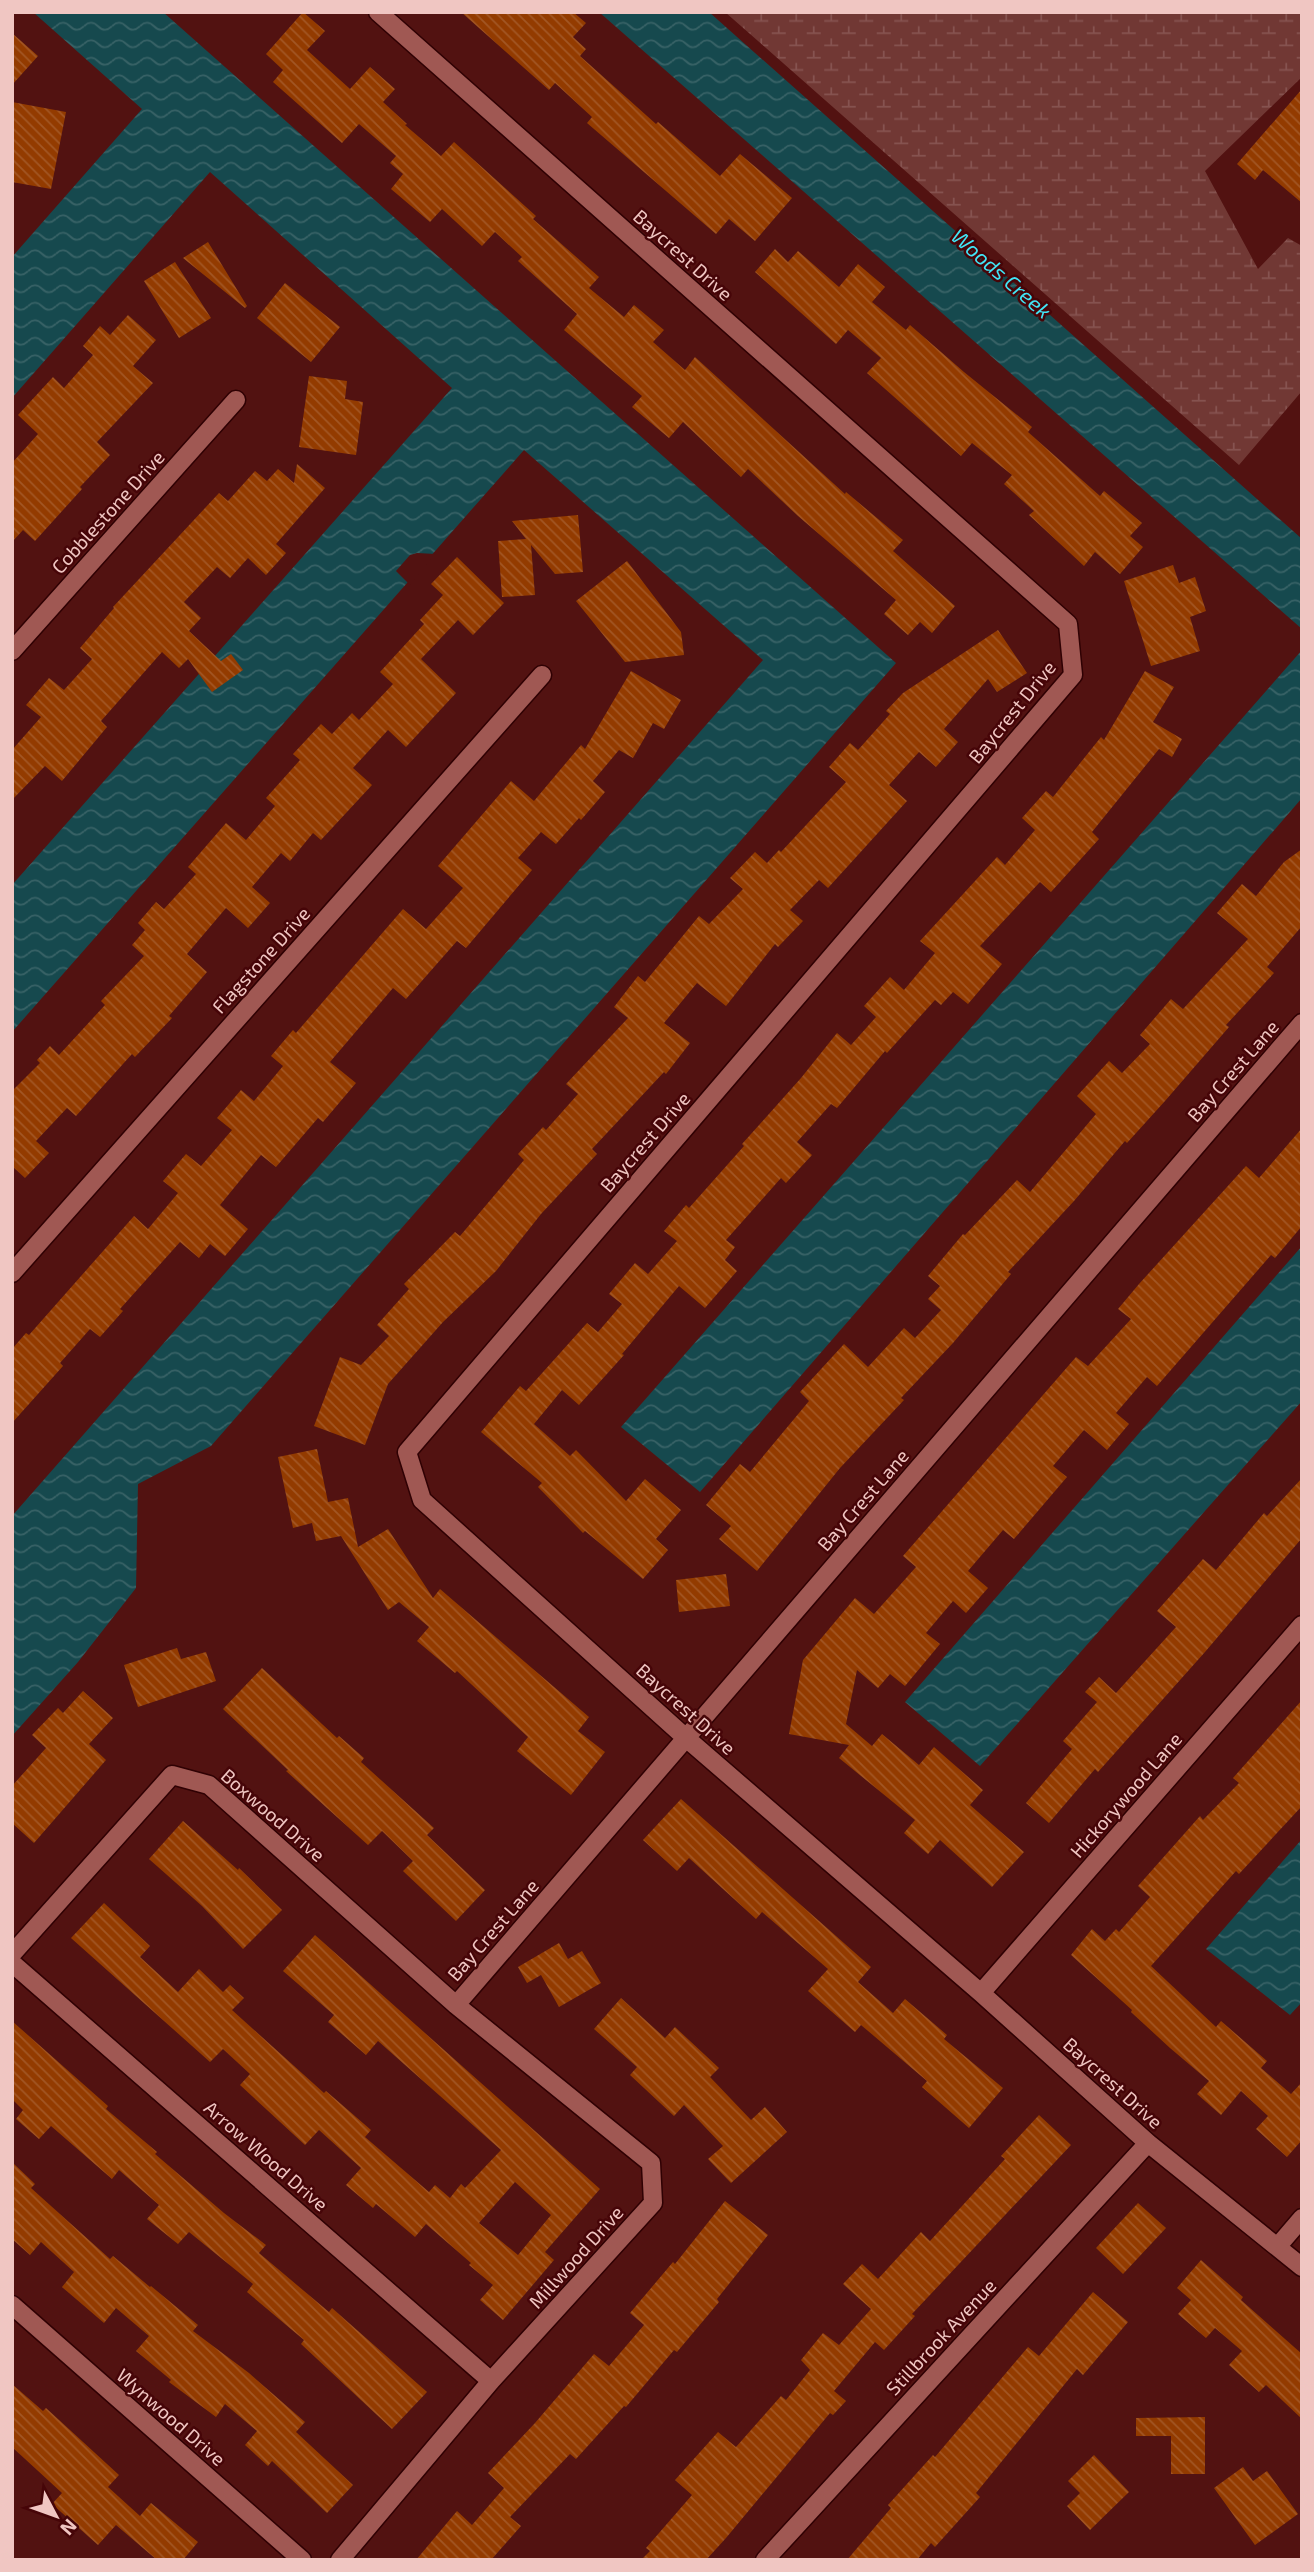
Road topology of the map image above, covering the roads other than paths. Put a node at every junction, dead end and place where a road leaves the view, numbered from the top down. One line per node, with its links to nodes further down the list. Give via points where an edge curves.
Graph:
1 (378, 12): 8 (street, Baycrest Drive, via 1068,624 1073,675 407,1452 422,1500)
2 (236, 400): 3 (street, Cobblestone Drive)
3 (12, 651)
4 (542, 674): 6 (street, Flagstone Drive)
5 (1302, 1023): 8 (street, Bay Crest Lane)
6 (12, 1273)
7 (1302, 1625): 11 (street, Hickorywood Lane)
8 (686, 1738): 11 (street, Baycrest Drive); 12 (street, Bay Crest Lane)
9 (12, 1954): 12 (street, Boxwood Drive, via 172,1775 209,1784)
10 (12, 1963): 18 (street, Arrow Wood Drive)
11 (981, 1993): 13 (street, Baycrest Drive)
12 (456, 2005): 18 (street, Millwood Drive, via 651,2163 653,2203)
13 (1148, 2143): 15 (street, Baycrest Drive); 21 (street, Stillbrook Avenue)
14 (1302, 2218): 15 (street)
15 (1278, 2246): 16 (street, Baycrest Drive)
16 (1302, 2267)
17 (12, 2305): 19 (street, Wynwood Drive)
18 (491, 2381): 20 (street, Millwood Drive)
19 (302, 2560)
20 (340, 2560)
21 (765, 2560)

